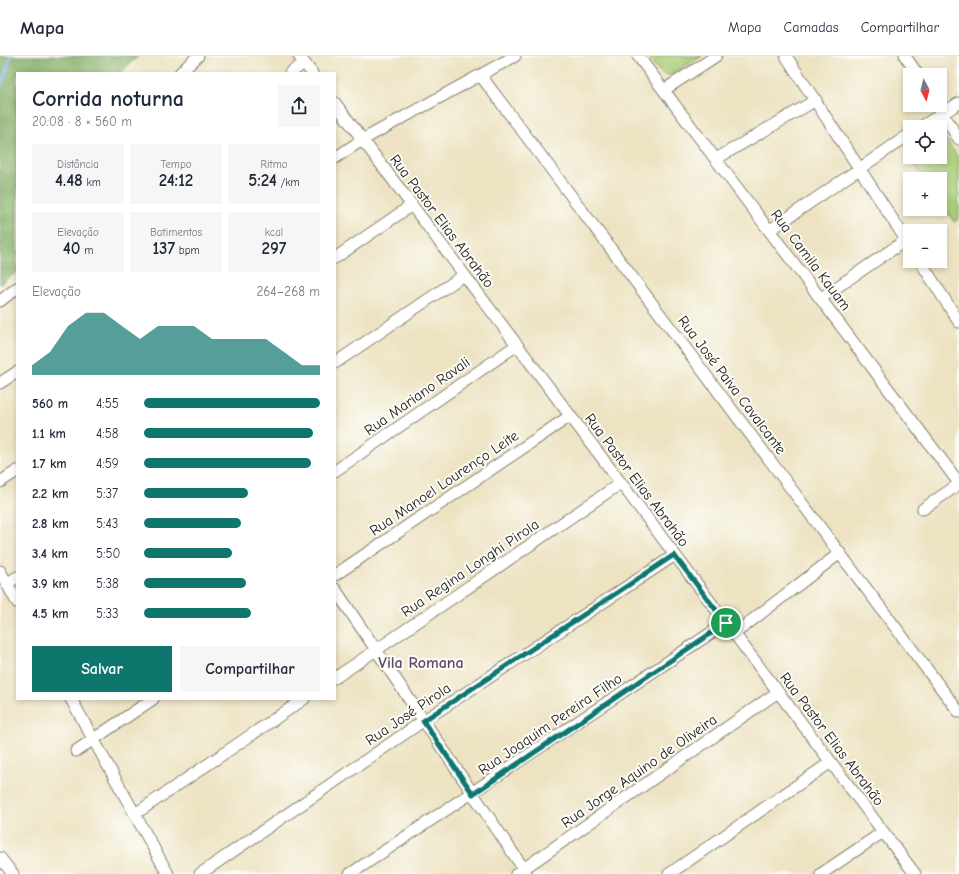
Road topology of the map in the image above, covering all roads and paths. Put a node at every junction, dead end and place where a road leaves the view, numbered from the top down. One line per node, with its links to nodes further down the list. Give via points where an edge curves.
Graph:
1 (198, 56): 9 (street)
2 (515, 56): 12 (street)
3 (638, 56): 13 (street, Rua Camila Kauam)
4 (716, 56): 13 (street)
5 (786, 56): 14 (street)
6 (905, 56): 8 (street)
7 (302, 59): 10 (street); 11 (street)
8 (913, 68)
9 (181, 72)
10 (291, 72)
11 (311, 72)
12 (482, 76): 23 (street); 49 (street, Rua José Paiva Cavalcante)
13 (664, 90): 25 (street, Rua Camila Kauam)
14 (816, 100): 25 (street); 26 (street)
15 (959, 103): 17 (street)
16 (336, 105): 23 (street, Rua Pastor Elias Abrahão)
17 (947, 107)
18 (937, 112): 20 (street)
19 (942, 112): 22 (street)
20 (928, 120)
21 (903, 139): 26 (street)
22 (959, 139)
23 (362, 140): 24 (street); 27 (street, Rua Pastor Elias Abrahão)
24 (336, 157)
25 (716, 159): 28 (street, Rua Camila Kauam)
26 (859, 168): 28 (street); 29 (street)
27 (412, 204): 31 (street); 33 (street, Rua Pastor Elias Abrahão)
28 (770, 230): 35 (street, Rua Camila Kauam)
29 (903, 235)
30 (903, 246): 35 (street)
31 (336, 257)
32 (924, 268): 37 (street)
33 (464, 275): 38 (street, Rua Pastor Elias Abrahão); 39 (street)
34 (16, 289): 36 (street)
35 (821, 298): 47 (street, Rua Camila Kauam)
36 (0, 301)
37 (959, 322)
38 (517, 345): 42 (street, Rua Pastor Elias Abrahão); 43 (street, Rua Mariano Ravali)
39 (336, 361)
40 (16, 373): 41 (street)
41 (0, 383)
42 (570, 416): 46 (street, Rua Pastor Elias Abrahão); 52 (street, Rua Manoel Lourenço Leite)
43 (336, 470)
44 (16, 472): 45 (street)
45 (0, 482)
46 (621, 484): 50 (street, Rua Pastor Elias Abrahão); 59 (street, Rua Regina Longhi Pirola)
47 (959, 484): 48 (street)
48 (923, 509)
49 (840, 553): 58 (street); 65 (street, Rua José Paiva Cavalcante)
50 (674, 555): 57 (street, Rua Pastor Elias Abrahão); 66 (street, Rua José Pirola)
51 (0, 571): 54 (street)
52 (336, 574)
53 (16, 579): 54 (street)
54 (7, 584): 56 (street)
55 (336, 590): 59 (street)
56 (16, 600)
57 (726, 623): 58 (street, Rua Pastor Elias Abrahão); 70 (street, Rua Joaquim Pereira Filho)
58 (734, 634): 61 (street, Rua Pastor Elias Abrahão)
59 (376, 650): 60 (street, Rua Regina Longhi Pirola); 66 (street)
60 (336, 677)
61 (778, 692): 69 (street, Rua Pastor Elias Abrahão); 74 (street, Rua Jorge Aquino de Oliveira)
62 (72, 700): 67 (street)
63 (152, 700): 67 (street)
64 (303, 700): 71 (street)
65 (959, 712)
66 (423, 721): 70 (street); 77 (street, Rua José Pirola)
67 (93, 740): 68 (street); 71 (street)
68 (76, 751)
69 (831, 762): 72 (street, Rua Pastor Elias Abrahão); 79 (street)
70 (473, 794): 74 (street); 78 (street, Rua Joaquim Pereira Filho)
71 (135, 814): 76 (street)
72 (883, 832): 80 (street); 81 (street, Rua Pastor Elias Abrahão)
73 (0, 858): 75 (street)
74 (522, 872)
75 (13, 874)
76 (168, 874)
77 (200, 874)
78 (350, 874)
79 (669, 874)
80 (821, 874)
81 (915, 874)

